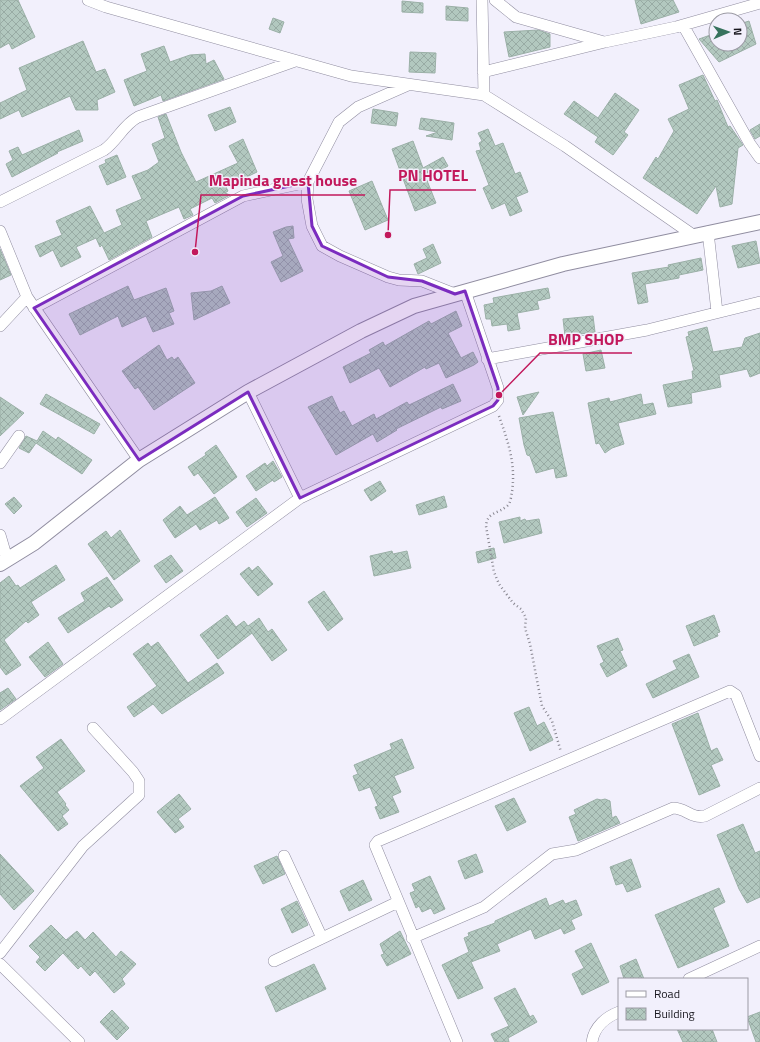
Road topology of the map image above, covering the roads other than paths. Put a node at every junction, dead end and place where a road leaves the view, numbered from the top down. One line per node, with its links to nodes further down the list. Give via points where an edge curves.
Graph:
1 (88, 0): 7 (street)
2 (482, 0): 8 (street)
3 (494, 0): 6 (street, via 516,17)
4 (760, 3): 5 (street)
5 (683, 25): 6 (street); 11 (street)
6 (605, 42): 8 (street)
7 (295, 61): 9 (street, via 351,76); 13 (street, via 138,117 130,121 104,150)
8 (483, 72): 10 (street)
9 (409, 85): 10 (street); 12 (street, via 358,107 339,122)
10 (484, 95): 17 (street, via 564,146)
11 (760, 158)
12 (308, 182): 18 (street, via 307,199 312,226 322,246 388,277 422,281); 21 (street, via 243,196)
13 (0, 202)
14 (760, 222): 16 (street)
15 (0, 231): 19 (street)
16 (708, 232): 17 (street); 22 (street)
17 (693, 235): 18 (street, via 563,264)
18 (460, 292): 24 (street); 25 (street, via 414,306 360,331)
19 (27, 297): 21 (street); 23 (street)
20 (760, 302): 22 (street)
21 (34, 308): 27 (street)
22 (717, 312): 24 (street, via 647,330)
23 (0, 326)
24 (487, 360): 29 (street, via 498,388 498,400 495,403)
25 (248, 392): 27 (street); 29 (street)
26 (19, 436): 28 (street)
27 (138, 460): 31 (street, via 34,543)
28 (0, 463)
29 (300, 498): 32 (street)
30 (0, 535): 31 (street)
31 (4, 562)
32 (0, 719)
33 (93, 728): 41 (street, via 134,772 139,781 139,795 84,846)
34 (760, 756): 37 (street, via 736,695 730,691 378,841 375,845)
35 (760, 788): 39 (street, via 705,816 698,817 673,808 576,850 557,852 484,907)
36 (284, 856): 38 (street)
37 (398, 902): 38 (street); 39 (street)
38 (322, 938): 42 (street)
39 (412, 938): 47 (street)
40 (760, 946): 44 (street)
41 (0, 953)
42 (274, 961)
43 (0, 964): 46 (street)
44 (691, 978)
45 (618, 1013): 48 (street, via 598,1027)
46 (79, 1042)
47 (458, 1042)
48 (592, 1042)

